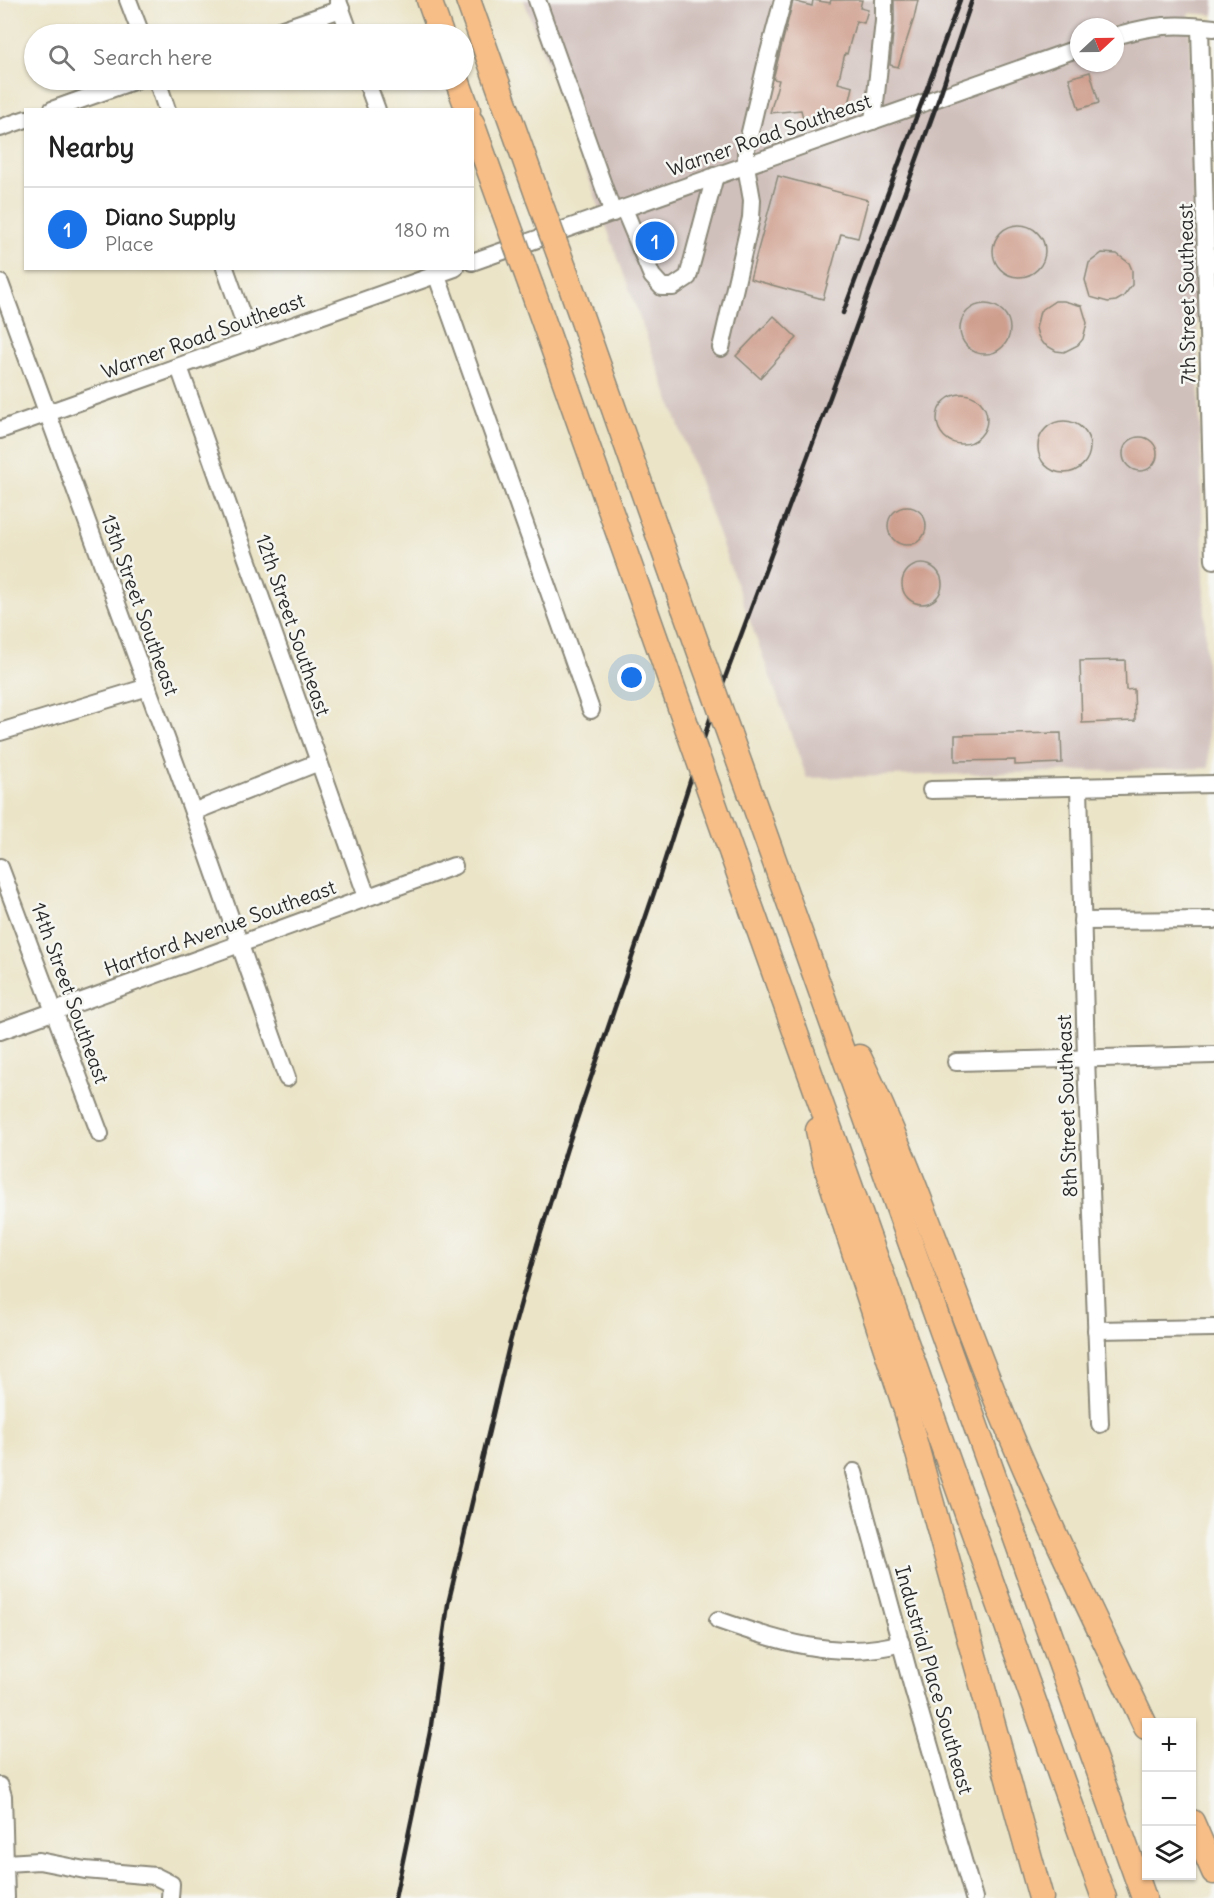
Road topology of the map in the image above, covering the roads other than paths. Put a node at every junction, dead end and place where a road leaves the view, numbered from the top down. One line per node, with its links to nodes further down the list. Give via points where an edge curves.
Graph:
1 (128, 0): 8 (street)
2 (429, 0): 11 (highway)
3 (468, 0): 57 (highway, bridge)
4 (537, 0): 30 (street)
5 (783, 0): 28 (street, via 746,149)
6 (884, 0): 24 (street)
7 (340, 5): 9 (street); 10 (street)
8 (137, 24)
9 (293, 24)
10 (347, 24)
11 (437, 24)
12 (1207, 27): 13 (street, via 1178,24); 27 (street, 7th Street Southeast)
13 (1124, 34)
14 (1070, 51): 24 (street, Warner Road Southeast)
15 (108, 90): 19 (street)
16 (160, 90): 20 (street)
17 (370, 90): 21 (street)
18 (461, 90): 22 (highway)
19 (58, 108)
20 (166, 108)
21 (376, 108)
22 (467, 108)
23 (24, 120): 25 (street)
24 (873, 121): 28 (street, Warner Road Southeast)
25 (0, 128)
26 (474, 129): 61 (highway, bridge)
27 (1209, 156): 33 (street, 7th Street Southeast)
28 (746, 166): 29 (street, Warner Road Southeast); 37 (street, via 751,218)
29 (715, 176): 30 (street, Warner Road Southeast); 30 (street, via 688,277 673,287 662,287 652,276)
30 (618, 211): 31 (street, Warner Road Southeast)
31 (474, 261)
32 (226, 270): 36 (street)
33 (1211, 271): 39 (street, 7th Street Southeast)
34 (435, 272): 36 (street, Warner Road Southeast); 45 (street)
35 (0, 283): 40 (street, 13th Street Southeast)
36 (251, 341): 38 (street, Warner Road Southeast)
37 (721, 348)
38 (179, 367): 40 (street, Warner Road Southeast); 47 (street, 12th Street Southeast)
39 (1212, 387): 42 (street, 7th Street Southeast)
40 (47, 413): 41 (street, Warner Road Southeast); 44 (street, 13th Street Southeast)
41 (0, 430)
42 (1213, 508): 43 (street, 7th Street Southeast)
43 (1214, 560)
44 (148, 687): 46 (street); 51 (street, 13th Street Southeast)
45 (591, 710)
46 (0, 732)
47 (319, 762): 51 (street); 54 (street, 12th Street Southeast)
48 (1214, 784): 49 (street)
49 (1079, 787): 50 (street); 56 (street, 8th Street Southeast)
50 (931, 790)
51 (193, 812): 58 (street, 13th Street Southeast)
52 (454, 866): 54 (street, Hartford Avenue Southeast)
53 (0, 867): 59 (street, 14th Street Southeast)
54 (367, 897): 58 (street, Hartford Avenue Southeast)
55 (1214, 920): 56 (street)
56 (1082, 921): 63 (street, 8th Street Southeast)
57 (800, 930): 73 (highway, via 883,1108 1030,1479); 85 (highway)
58 (239, 943): 59 (street, Hartford Avenue Southeast); 65 (street, 13th Street Southeast)
59 (54, 1010): 60 (street, Hartford Avenue Southeast); 66 (street, 14th Street Southeast)
60 (0, 1031)
61 (803, 1052): 83 (highway, via 825,1163 906,1410); 84 (highway)
62 (1214, 1054): 63 (street)
63 (1086, 1058): 64 (street); 68 (street, 8th Street Southeast)
64 (956, 1062)
65 (287, 1078)
66 (100, 1134)
67 (1214, 1328): 68 (street)
68 (1096, 1330): 69 (street, 8th Street Southeast)
69 (1100, 1424)
70 (854, 1472): 72 (street, Industrial Place Southeast)
71 (718, 1620): 72 (street, via 803,1646 880,1649)
72 (901, 1643): 82 (street, Industrial Place Southeast)
73 (1142, 1718)
74 (0, 1785): 78 (street)
75 (1196, 1830): 77 (highway)
76 (1196, 1832): 79 (highway)
77 (1214, 1853)
78 (6, 1863): 80 (street); 81 (street, via 39,1861 85,1870 155,1876 171,1884)
79 (1214, 1872)
80 (6, 1898)
81 (171, 1898)
82 (974, 1898)
83 (1041, 1898)
84 (1104, 1898)
85 (1144, 1898)

